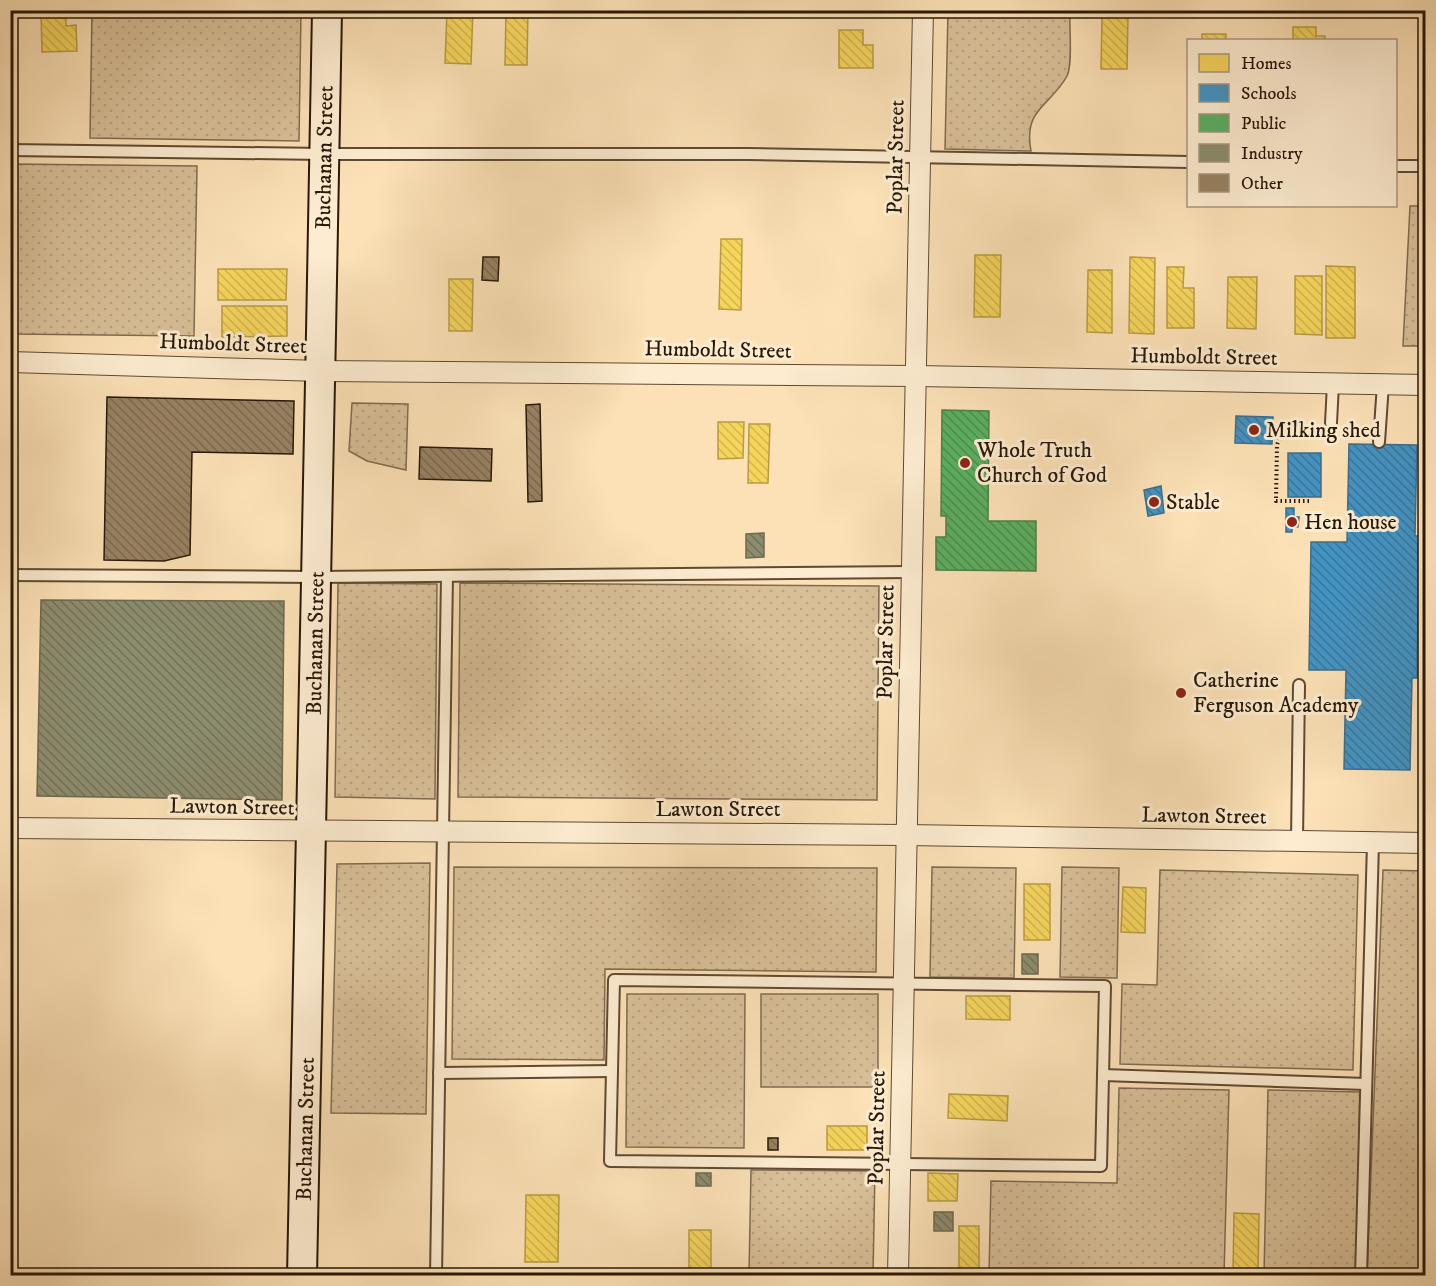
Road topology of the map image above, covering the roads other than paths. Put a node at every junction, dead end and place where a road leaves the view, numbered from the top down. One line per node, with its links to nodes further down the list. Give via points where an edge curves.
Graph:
1 (327, 10): 4 (street, Buchanan Street)
2 (923, 10): 5 (street, Poplar Street)
3 (10, 150): 4 (lane)
4 (324, 154): 5 (lane); 10 (street, Buchanan Street)
5 (920, 157): 6 (lane); 11 (street, Poplar Street)
6 (1187, 162)
7 (1397, 166): 8 (lane)
8 (1425, 166)
9 (10, 362): 10 (street, Humboldt Street)
10 (320, 371): 11 (street, Humboldt Street); 20 (street, Buchanan Street)
11 (916, 376): 12 (street, Humboldt Street); 17 (street, Poplar Street)
12 (1334, 384): 13 (street, Humboldt Street); 15 (lane)
13 (1383, 384): 14 (street, Humboldt Street); 16 (lane)
14 (1425, 385)
15 (1331, 423)
16 (1379, 442)
17 (912, 572): 19 (lane); 25 (street, Poplar Street)
18 (10, 575): 20 (lane)
19 (447, 576): 20 (lane); 24 (lane)
20 (316, 577): 23 (street, Buchanan Street)
21 (1299, 685): 26 (lane)
22 (10, 828): 23 (street, Lawton Street)
23 (314, 831): 24 (street, Lawton Street); 35 (street, Buchanan Street)
24 (442, 831): 25 (street, Lawton Street); 31 (lane)
25 (906, 835): 26 (street, Lawton Street); 29 (street, Poplar Street)
26 (1297, 842): 27 (street, Lawton Street)
27 (1373, 843): 28 (street, Lawton Street); 33 (lane)
28 (1425, 843)
29 (904, 984): 30 (lane, via 614,980); 32 (lane, via 1106,986); 34 (street, Poplar Street)
30 (612, 1071): 31 (lane); 34 (lane, via 610,1161)
31 (439, 1073): 36 (lane)
32 (1103, 1075): 33 (lane); 34 (lane, via 1101,1166)
33 (1366, 1084): 38 (lane)
34 (900, 1162): 37 (street, Poplar Street)
35 (302, 1275)
36 (436, 1275)
37 (898, 1275)
38 (1361, 1275)

